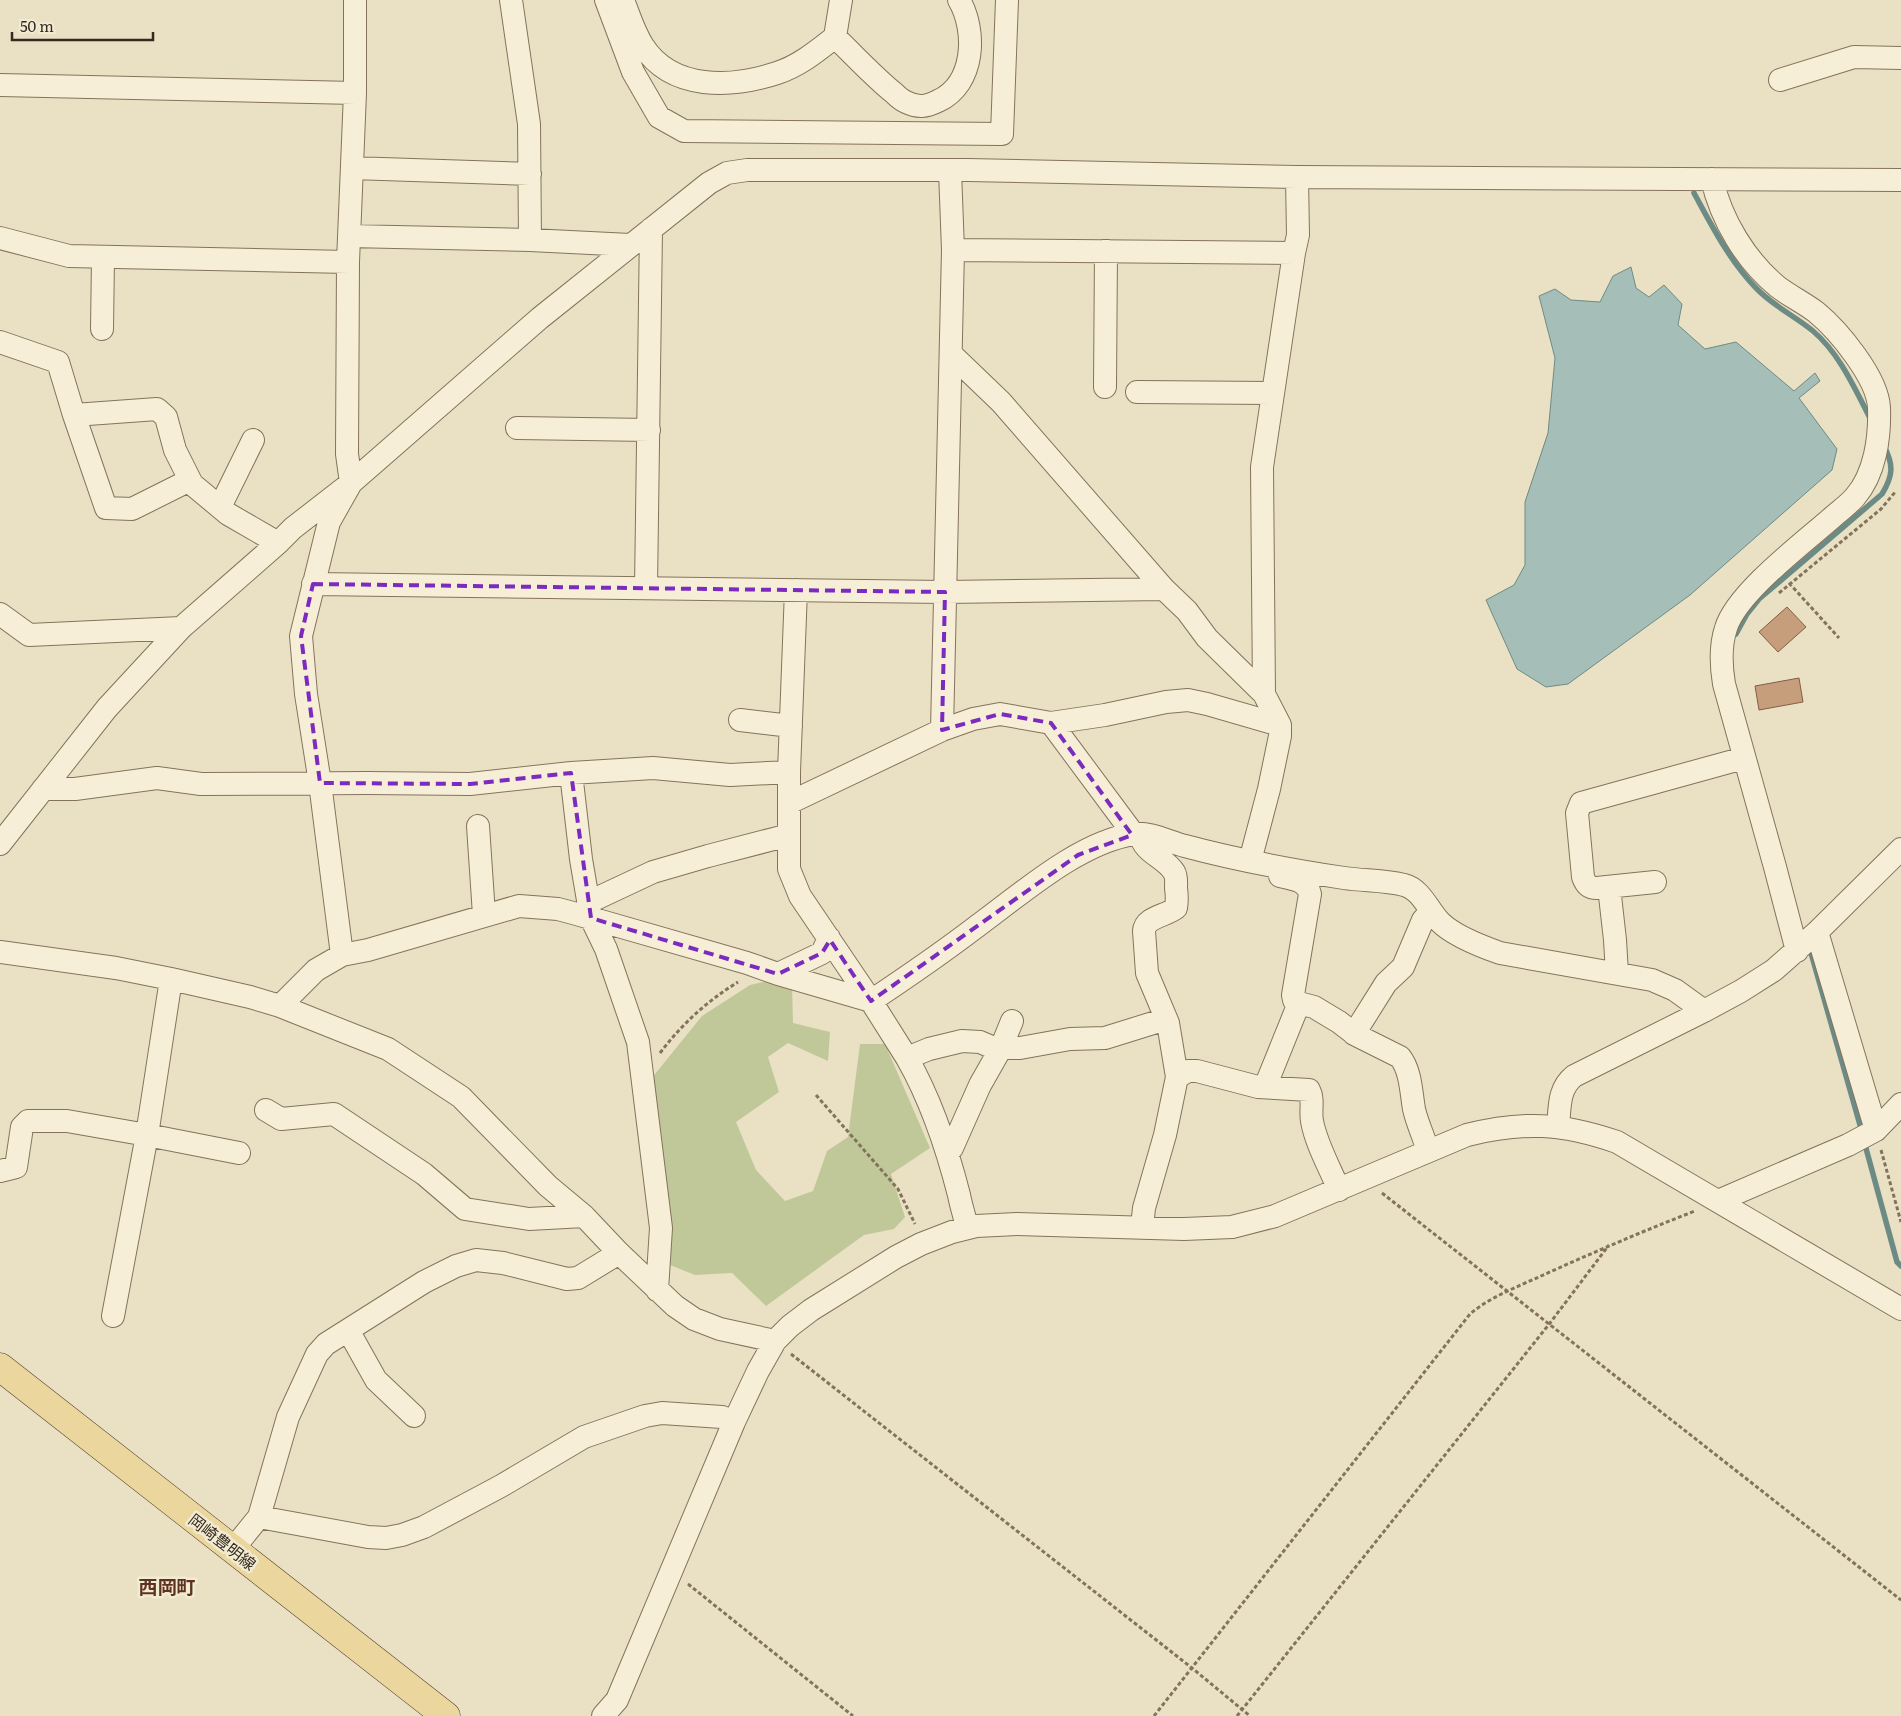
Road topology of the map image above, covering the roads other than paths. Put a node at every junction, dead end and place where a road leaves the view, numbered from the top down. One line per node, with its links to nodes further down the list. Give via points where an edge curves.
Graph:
1 (355, 0): 12 (street)
2 (510, 0): 15 (street, via 529,124)
3 (606, 0): 7 (street, via 633,72 659,117 684,131 1002,134)
4 (623, 0): 8 (street, via 642,45 656,62 670,73 705,83 743,81 778,73 807,59)
5 (841, 0): 8 (street)
6 (959, 0): 8 (street, via 965,10 970,34 970,54 965,72 945,98 925,107 905,102)
7 (1007, 0)
8 (836, 37)
9 (1901, 58): 10 (street, via 1854,57)
10 (1780, 80)
11 (0, 84): 12 (street)
12 (355, 93): 13 (street)
13 (352, 168): 15 (street); 20 (street)
14 (950, 171): 16 (street); 19 (street, via 796,169 727,173 709,182); 24 (street)
15 (530, 174): 22 (street)
16 (1297, 178): 17 (street); 26 (street, via 1298,235)
17 (1712, 179): 18 (street); 56 (street, via 1716,200 1751,259 1778,286 1816,312 1842,338 1870,377 1879,406 1878,440 1870,472 1855,497 1752,588 1726,626 1723,680)
18 (1901, 180)
19 (651, 229): 23 (street); 37 (street)
20 (349, 236): 22 (street); 28 (street)
21 (0, 240): 27 (street, via 69,256)
22 (530, 240): 23 (street)
23 (630, 245): 40 (street, via 540,318)
24 (953, 250): 25 (street); 31 (street)
25 (1106, 250): 26 (street); 32 (street)
26 (1294, 253): 34 (street)
27 (104, 257): 28 (street); 29 (street)
28 (348, 262): 40 (street, via 347,454)
29 (102, 329)
30 (0, 342): 35 (street, via 58,362)
31 (951, 354): 45 (street, via 1001,402); 47 (street)
32 (1105, 387)
33 (1137, 392): 34 (street)
34 (1272, 393): 50 (street, via 1262,467)
35 (74, 416): 39 (street, via 157,410 166,417 175,450); 39 (street, via 106,508 132,509)
36 (517, 428): 37 (street)
37 (648, 430): 44 (street)
38 (252, 440): 41 (street)
39 (190, 480): 41 (street)
40 (351, 483): 42 (street); 43 (street, via 328,522)
41 (220, 507): 42 (street)
42 (278, 543): 49 (street)
43 (313, 584): 44 (street); 59 (street, via 302,636 306,694)
44 (646, 588): 46 (street)
45 (1164, 589): 47 (street); 50 (street, via 1187,611 1207,638)
46 (796, 590): 47 (street); 54 (street)
47 (945, 592): 55 (street)
48 (0, 614): 49 (street, via 29,635)
49 (181, 628): 60 (street, via 107,708)
50 (1264, 694): 53 (street)
51 (740, 720): 54 (street)
52 (1051, 723): 53 (street, via 1188,700); 55 (street, via 1000,714); 63 (street)
53 (1280, 725): 67 (street)
54 (791, 726): 57 (street)
55 (942, 730): 61 (street)
56 (1744, 758): 69 (street, via 1581,803 1577,813 1583,877 1591,888); 75 (street)
57 (788, 772): 58 (street, via 730,775 653,768); 61 (street)
58 (571, 774): 59 (street, via 470,784); 70 (street)
59 (320, 783): 60 (street, via 201,784 157,778 75,789); 77 (street)
60 (43, 788): 65 (street)
61 (789, 803): 64 (street)
62 (478, 826): 72 (street)
63 (1136, 834): 67 (street); 81 (street, via 1078,855); 85 (street, via 1176,877 1176,908 1144,926 1147,973)
64 (789, 835): 70 (street, via 653,872); 74 (street, via 789,869 800,896)
65 (0, 844)
66 (1901, 849): 73 (street)
67 (1254, 861): 71 (street, via 1405,885 1416,891); 82 (street, via 1264,872 1295,880 1309,889 1293,996)
68 (1655, 882): 69 (street)
69 (1609, 887): 79 (street)
70 (590, 910): 72 (street, via 519,906); 78 (street); 107 (street, via 638,1042 661,1228)
71 (1431, 911): 79 (street, via 1441,924 1476,944 1500,953); 87 (street, via 1423,920 1403,967 1386,983)
72 (484, 915): 77 (street)
73 (1817, 932): 75 (street); 95 (street)
74 (829, 938): 78 (street, via 822,952); 81 (street)
75 (1797, 951): 84 (street, via 1774,970)
76 (0, 952): 80 (street)
77 (342, 955): 83 (street, via 316,970)
78 (768, 970): 81 (street)
79 (1617, 973): 84 (street, via 1652,980 1675,990)
80 (171, 978): 83 (street); 96 (street)
81 (871, 1001): 89 (street)
82 (1298, 1003): 87 (street, via 1314,1007); 91 (street)
83 (280, 1006): 103 (street, via 388,1049 461,1097 548,1186)
84 (1704, 1011): 94 (street, via 1567,1081 1561,1094)
85 (1166, 1019): 88 (street, via 1105,1038); 90 (street)
86 (1012, 1021): 88 (street)
87 (1354, 1034): 97 (street, via 1394,1053 1405,1063 1415,1112)
88 (1001, 1048): 89 (street, via 962,1041); 99 (street)
89 (907, 1058): 99 (street, via 920,1082)
90 (1177, 1077): 91 (street, via 1188,1071 1197,1071); 105 (street, via 1165,1135 1144,1208)
91 (1265, 1087): 101 (street, via 1309,1090 1312,1120)
92 (1901, 1104): 95 (street)
93 (266, 1110): 103 (street, via 281,1119 334,1114 424,1174 466,1209 529,1219)
94 (1558, 1126): 97 (street, via 1494,1128); 102 (street, via 1617,1142)
95 (1873, 1132): 102 (street)
96 (147, 1135): 98 (street); 100 (street, via 67,1121 28,1120 22,1126 16,1167); 109 (street)
97 (1428, 1151): 101 (street)
98 (239, 1154)
99 (947, 1154): 104 (street)
100 (0, 1171)
101 (1340, 1190): 105 (street, via 1275,1216 1232,1227)
102 (1718, 1202): 108 (street)
103 (584, 1216): 106 (street)
104 (968, 1228): 105 (street, via 1017,1224); 111 (street, via 924,1243 896,1257 812,1310)
105 (1142, 1228)
106 (619, 1253): 107 (street); 110 (street, via 578,1278 567,1279 503,1263 476,1260 424,1282)
107 (657, 1290): 111 (street, via 694,1319 720,1329)
108 (1901, 1309)
109 (113, 1316)
110 (348, 1330): 113 (street, via 376,1380); 115 (street, via 317,1354 288,1418)
111 (775, 1341): 114 (street)
112 (0, 1367): 116 (main road, 岡崎豊明線)
113 (414, 1416)
114 (734, 1422): 115 (street, via 662,1413 645,1416 584,1437 493,1491 424,1528 402,1535 368,1537); 118 (street, via 617,1700)
115 (260, 1517): 116 (street)
116 (233, 1548): 117 (main road, 岡崎豊明線)
117 (446, 1716)
118 (603, 1716)

